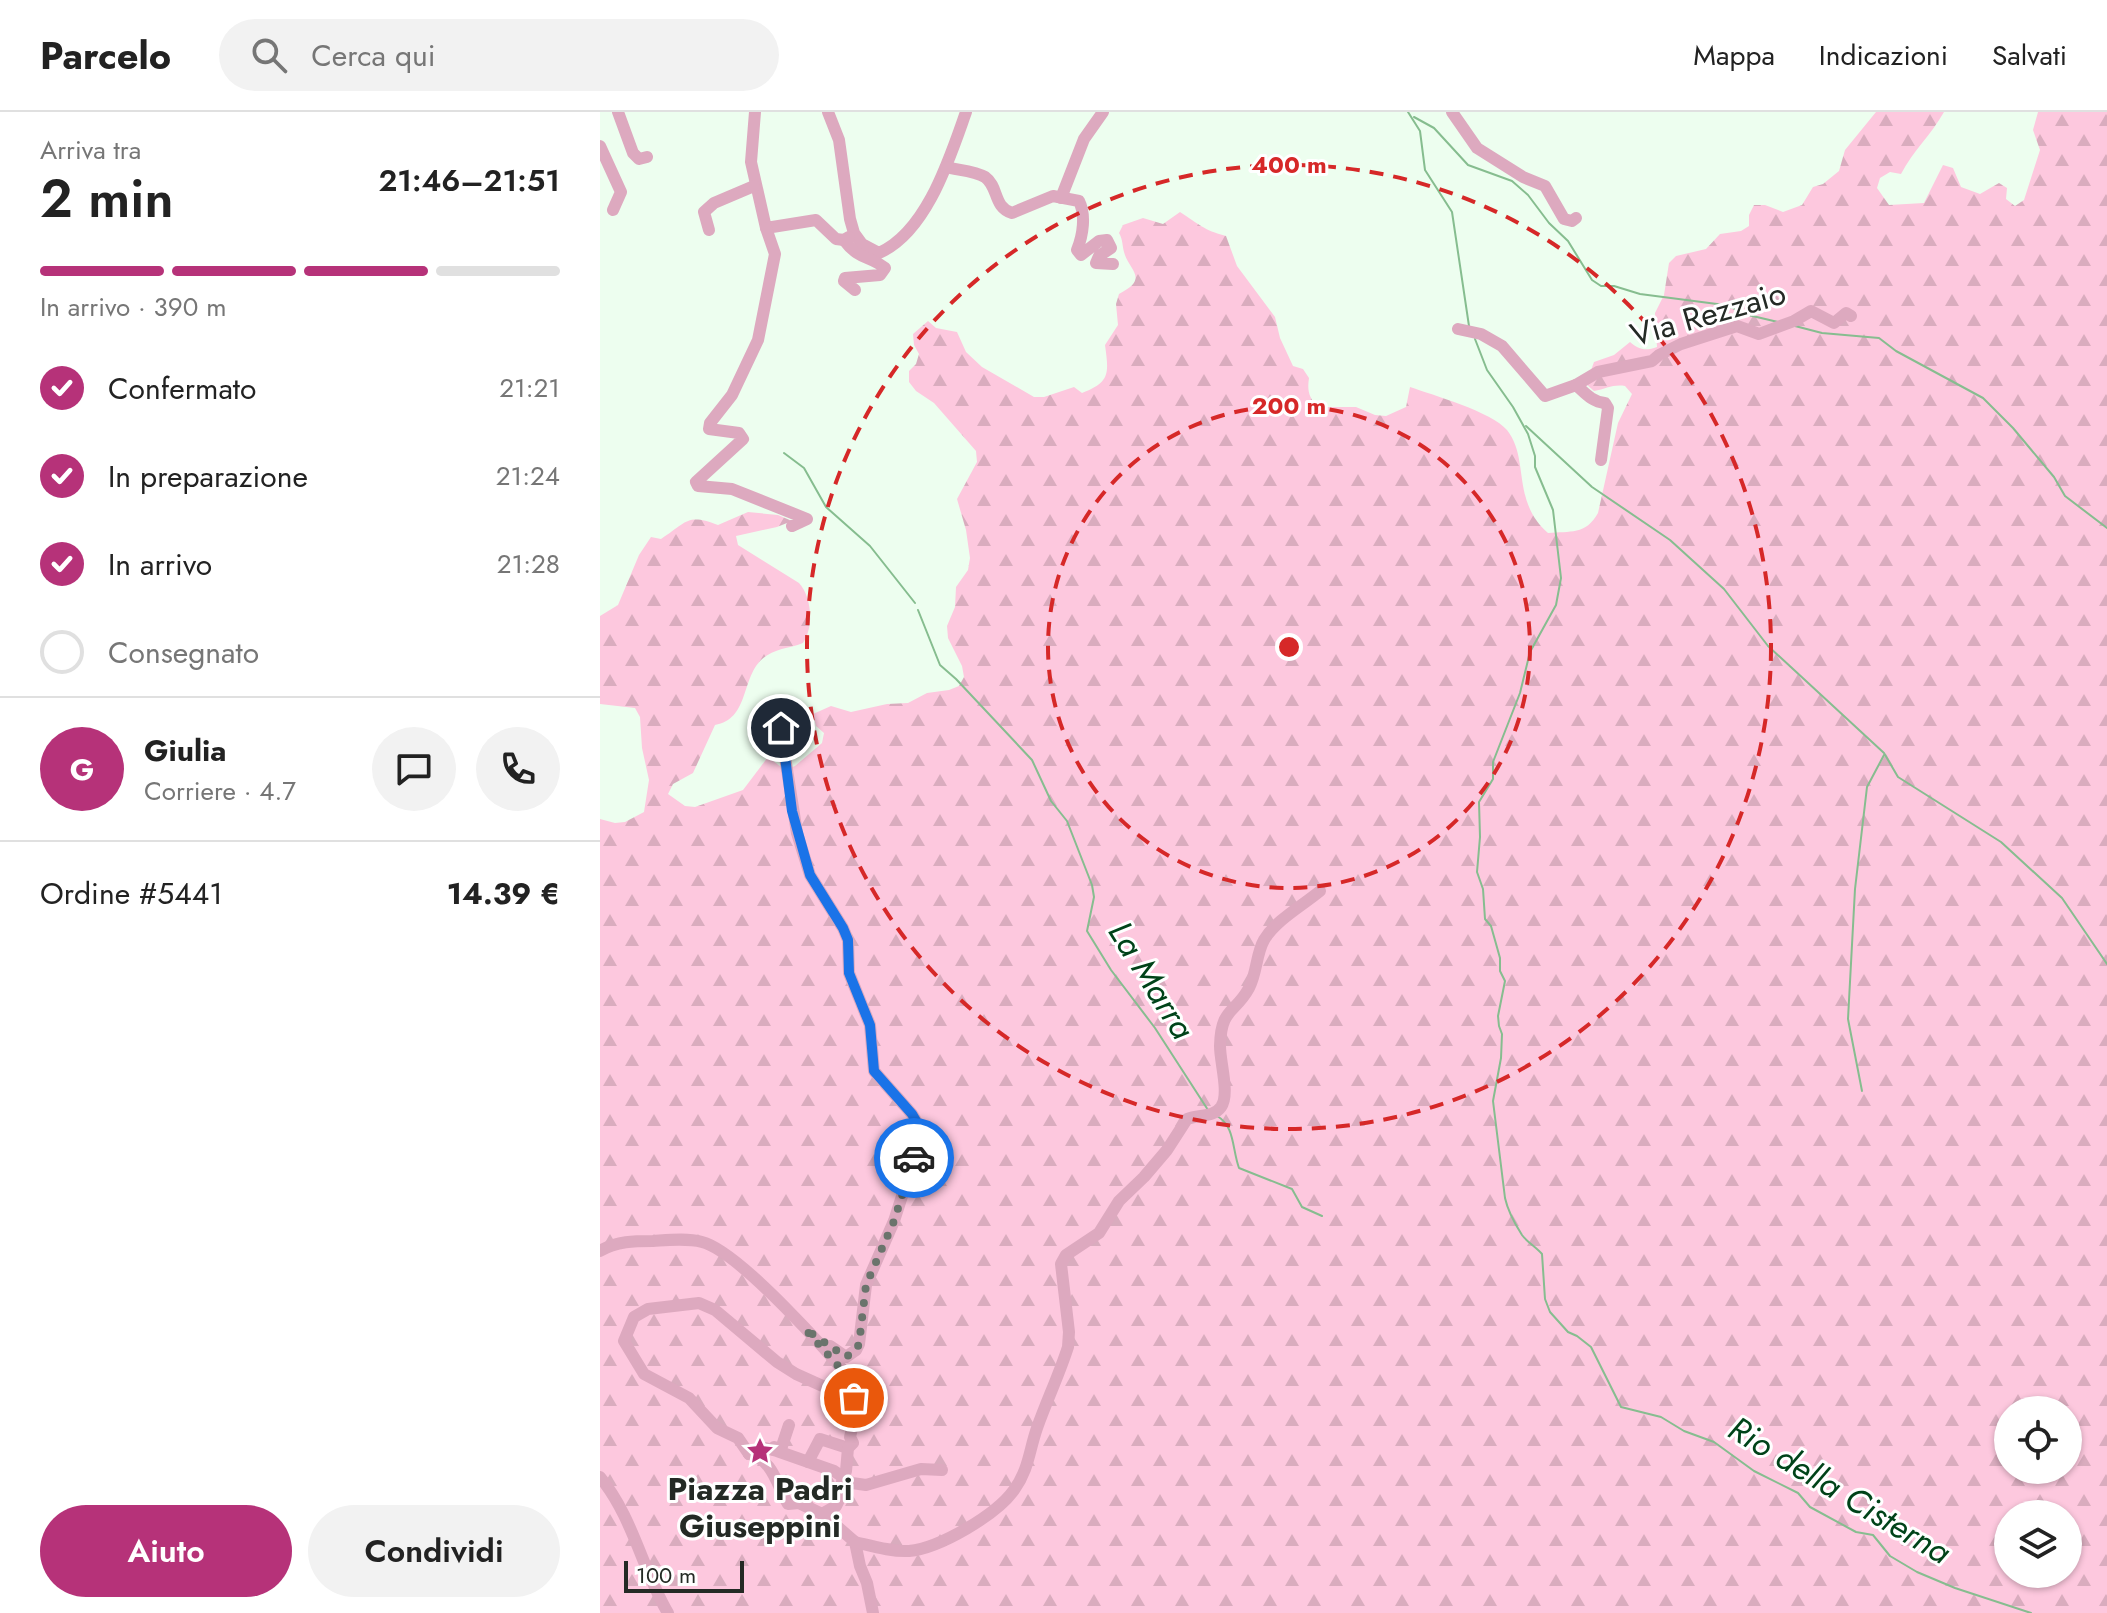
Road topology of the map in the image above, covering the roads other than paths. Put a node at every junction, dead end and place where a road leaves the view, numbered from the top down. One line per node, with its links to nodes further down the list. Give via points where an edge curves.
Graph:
1 (618, 112): 8 (street, via 633,153 639,159)
2 (755, 112): 10 (street)
3 (828, 112): 16 (street, via 839,140)
4 (966, 112): 9 (street)
5 (1103, 112): 11 (street, via 1084,139)
6 (1452, 112): 13 (street, via 1477,148 1545,186 1564,219)
7 (600, 146): 12 (street, via 621,192)
8 (647, 157)
9 (946, 167): 11 (street, via 982,175 999,205 1012,213 1041,199); 16 (street, via 933,197 891,248 879,253)
10 (754, 186): 14 (street); 15 (street, via 704,212)
11 (1061, 198): 17 (street, via 1081,204 1079,253 1107,240 1111,248 1096,263)
12 (613, 210)
13 (1576, 218)
14 (766, 228): 16 (street, via 810,219 836,239); 23 (street, via 775,254 758,340 709,429 739,433 743,439 696,482 732,489 807,519)
15 (709, 230)
16 (849, 237): 18 (street, via 856,255 885,268 880,275 845,278)
17 (1113, 264)
18 (855, 290)
19 (1851, 316): 21 (street, Via Rezzaio, via 1846,313 1834,323 1811,311 1759,334 1737,326 1681,344 1652,361 1598,372)
20 (1466, 331): 21 (street, via 1502,346 1545,396)
21 (1576, 385): 22 (street, via 1608,408)
22 (1601, 460)
23 (792, 526)
24 (781, 728): 27 (street, via 797,833 810,875 848,940 849,973 870,1025 874,1071 912,1114 920,1134 894,1221 866,1285 856,1350 846,1357)
25 (1320, 891): 38 (street, via 1263,941 1249,988 1224,1017 1220,1045 1226,1094 1219,1110 1187,1119 1099,1233 1061,1264 1068,1347 1029,1465 1013,1492 953,1536 917,1550)
26 (600, 1251): 27 (street, via 633,1241 704,1242 745,1270)
27 (805, 1329): 32 (street, via 858,1388 858,1396 847,1397 796,1374 699,1303 648,1309 634,1317 624,1341 638,1367 689,1398 717,1428 738,1438)
28 (869, 1399): 30 (street, via 853,1424)
29 (789, 1425): 31 (street, via 781,1449)
30 (848, 1448): 33 (street, via 820,1439); 36 (street)
31 (770, 1449): 32 (street); 33 (street)
32 (749, 1454): 37 (street, via 760,1456 770,1468 788,1504 799,1503)
33 (808, 1462): 36 (street)
34 (942, 1470): 36 (street, via 921,1469 866,1485)
35 (600, 1477): 39 (street, via 627,1517)
36 (844, 1477): 37 (street, via 838,1503)
37 (822, 1514): 38 (street)
38 (855, 1542): 40 (street)
39 (668, 1613)
40 (873, 1613)

